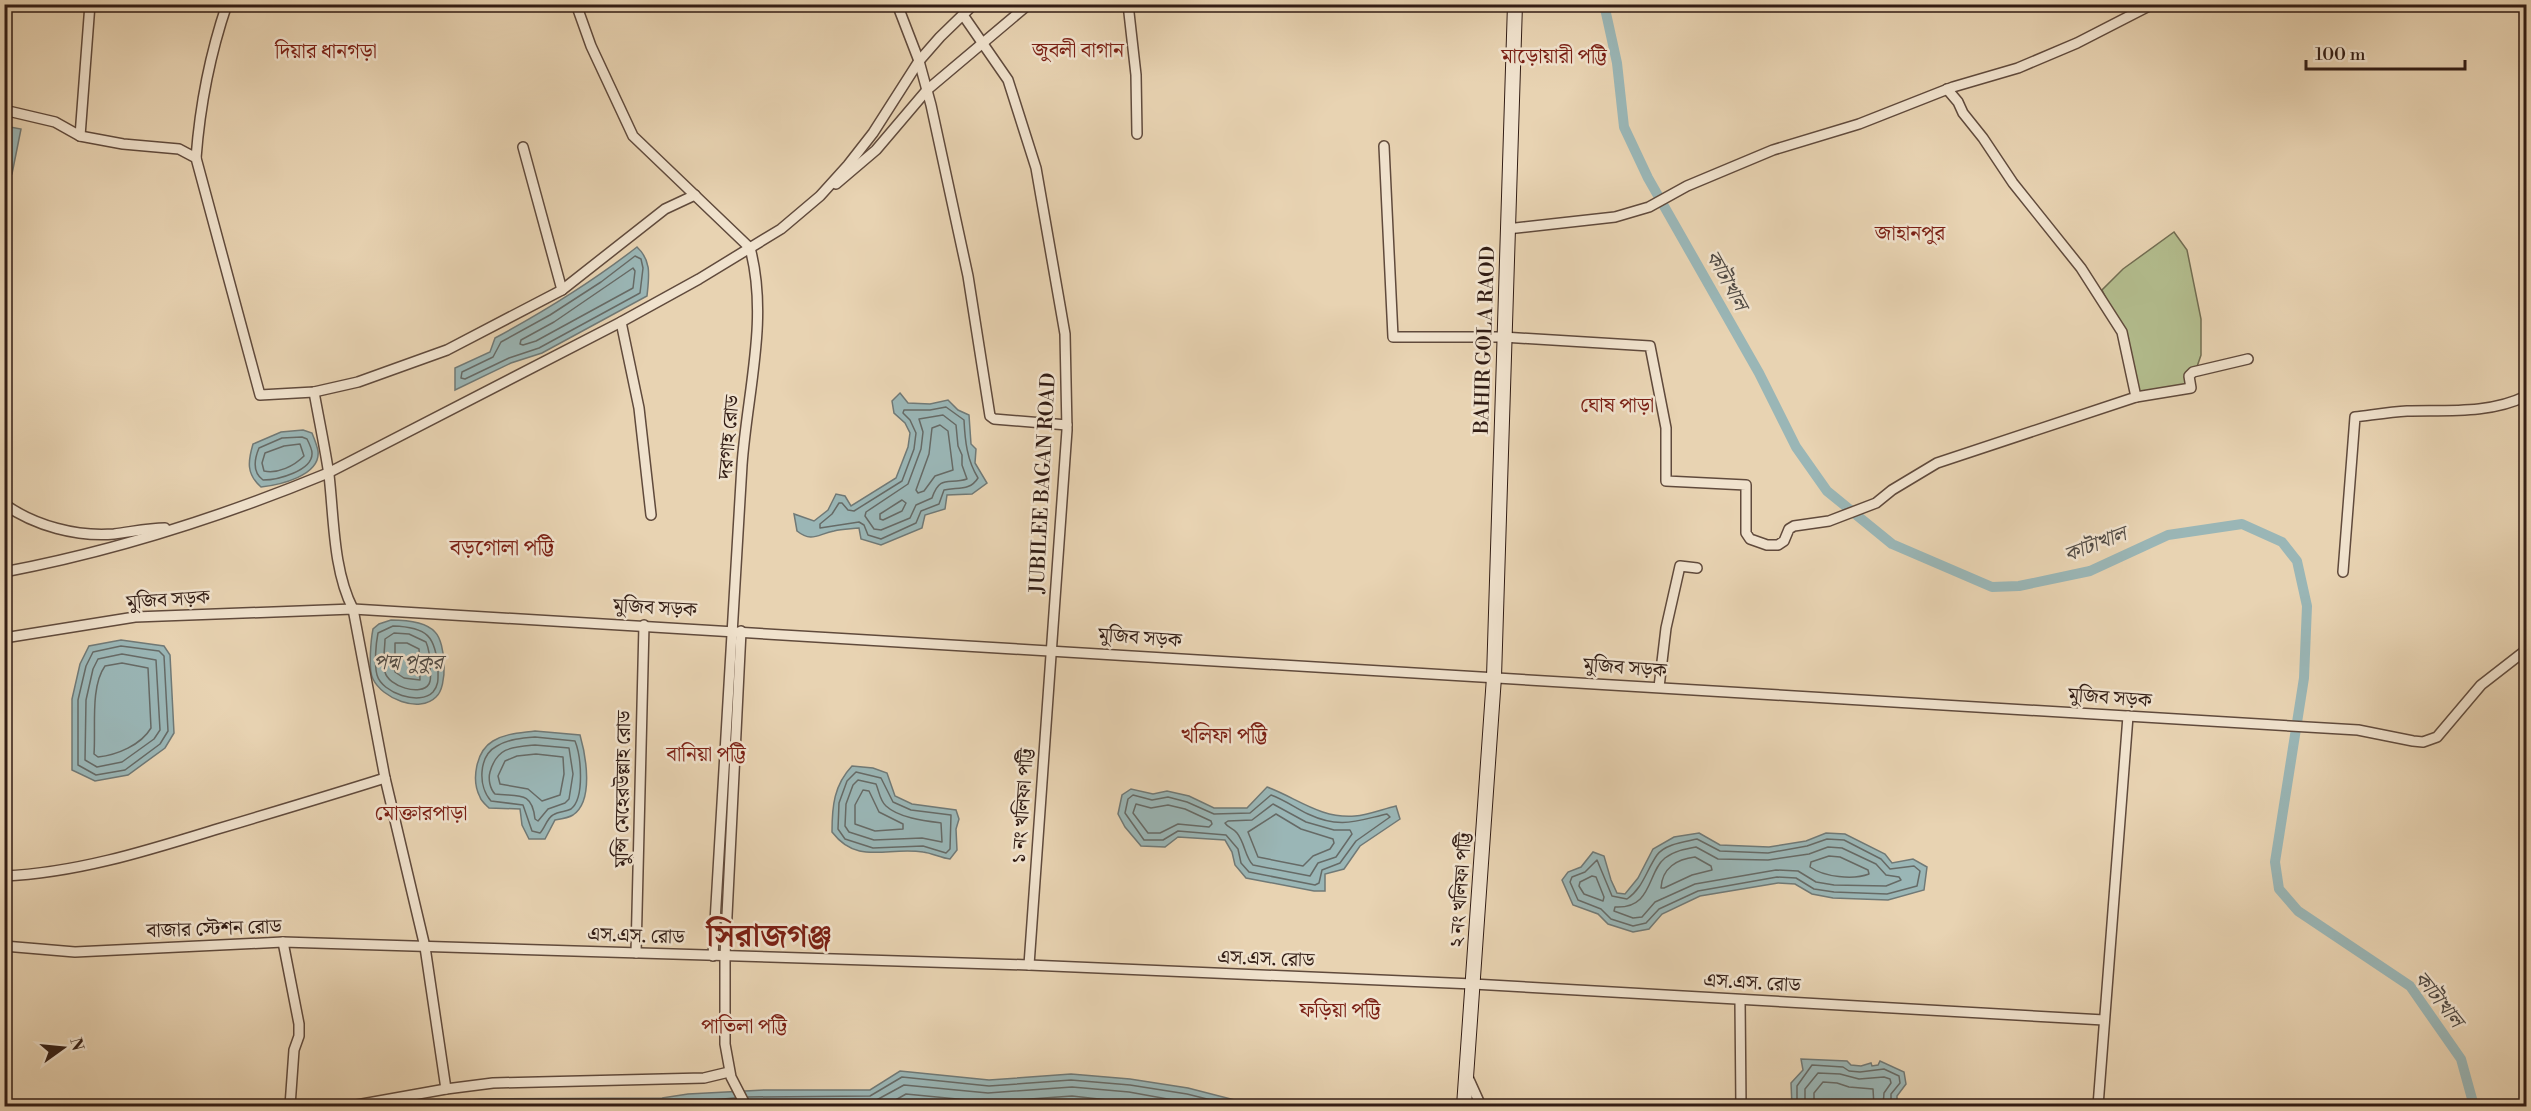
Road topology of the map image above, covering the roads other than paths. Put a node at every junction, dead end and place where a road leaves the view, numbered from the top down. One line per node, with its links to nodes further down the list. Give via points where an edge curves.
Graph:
1 (90, 4): 17 (street)
2 (227, 4): 20 (street, via 202,97)
3 (576, 4): 21 (street, via 633,136)
4 (897, 4): 12 (street)
5 (974, 4): 10 (street)
6 (1029, 4): 11 (street)
7 (1128, 4): 16 (street, via 1136,75)
8 (1515, 4): 23 (main road, BAHIR GOLA RAOD)
9 (2153, 4): 13 (street, via 2018,68)
10 (963, 15): 11 (street, JUBILEE BAGAN ROAD); 12 (street)
11 (983, 43): 14 (street); 32 (street, JUBILEE BAGAN ROAD, via 1008,80 1036,168 1065,334)
12 (919, 61): 14 (street); 22 (street, via 873,133)
13 (1947, 89): 23 (street, via 1859,124 1773,150 1615,218); 31 (street, via 2013,183 2081,268 2122,332)
14 (927, 90): 22 (street, via 876,150); 32 (street, via 968,276 990,416)
15 (4, 110): 17 (street, via 55,122)
16 (1137, 134)
17 (80, 136): 20 (street, via 179,149)
18 (1384, 146): 27 (street, via 1393,337)
19 (522, 147): 25 (street)
20 (196, 158): 29 (street, via 260,395)
21 (695, 195): 24 (street); 25 (street, via 665,209)
22 (820, 196): 24 (street, via 781,229)
23 (1507, 229): 27 (main road, BAHIR GOLA RAOD)
24 (750, 248): 26 (street); 42 (street, দরগাহ রোড, via 755,268 757,341 745,429)
25 (562, 290): 29 (street, via 447,350 358,382)
26 (621, 322): 33 (street); 35 (street, via 639,408)
27 (1503, 337): 31 (street, via 1650,346 1666,428 1666,481 1746,485 1746,533 1750,539 1767,545 1779,545 1794,526 1829,521 1876,503 1937,463); 47 (main road, BAHIR GOLA RAOD)
28 (2248, 359): 31 (street, via 2193,372 2189,376 2191,388)
29 (314, 392): 33 (street)
30 (2526, 396): 39 (street, via 2509,405 2355,417)
31 (2136, 397)
32 (1067, 425): 45 (street, JUBILEE BAGAN ROAD)
33 (328, 473): 36 (street); 40 (street, via 337,549 346,595)
34 (4, 504): 36 (street, via 41,524 86,533)
35 (651, 515)
36 (179, 527): 38 (street, via 74,559)
37 (1697, 568): 48 (street, via 1680,566 1666,628)
38 (4, 572)
39 (2343, 572)
40 (353, 609): 41 (street, মুজিব সড়ক); 44 (street, মুজিব সড়ক, via 135,617); 50 (street)
41 (644, 625): 42 (street, মুজিব সড়ক); 55 (street, মুন্সি মেহেরউল্লাহ রোড)
42 (730, 630): 43 (street, মুজিব সড়ক); 56 (street, দরগাহ রোড)
43 (741, 631): 45 (street, মুজিব সড়ক); 57 (street)
44 (4, 638)
45 (1051, 650): 47 (street, মুজিব সড়ক); 58 (street, ১ নং খলিফা পট্টি)
46 (2526, 650): 49 (street, মুজিব সড়ক, via 2481,685 2437,737 2423,742 2358,730)
47 (1494, 677): 48 (street, মুজিব সড়ক); 59 (main road, ২ নং খলিফা পট্টি)
48 (1659, 687): 49 (street, মুজিব সড়ক)
49 (2128, 716): 61 (street)
50 (385, 778): 51 (street, via 87,866); 54 (street)
51 (4, 876)
52 (283, 942): 53 (street, বাজার স্টেশন রোড, via 75,952); 54 (street, বাজার স্টেশন রোড); 65 (street, via 299,1023)
53 (4, 946)
54 (425, 947): 55 (street, এস.এস. রোড); 64 (street)
55 (636, 954): 56 (street, এস.এস. রোড)
56 (713, 956): 57 (street, এস.এস. রোড)
57 (725, 956): 58 (street, এস.এস. রোড); 63 (street, via 725,1044)
58 (1029, 966): 59 (street, এস.এস. রোড)
59 (1473, 984): 60 (street, এস.এস. রোড); 62 (main road, ২ নং খলিফা পট্টি)
60 (1740, 1000): 61 (street, এস.এস. রোড); 70 (street)
61 (2104, 1020): 71 (street)
62 (1466, 1073): 68 (main road, ২ নং খলিফা পট্টি); 69 (street)
63 (730, 1074): 64 (street, via 704,1078 493,1083); 67 (street)
64 (446, 1089): 66 (street)
65 (290, 1107)
66 (351, 1107)
67 (747, 1107)
68 (1464, 1107)
69 (1481, 1107)
70 (1742, 1107)
71 (2098, 1107)

